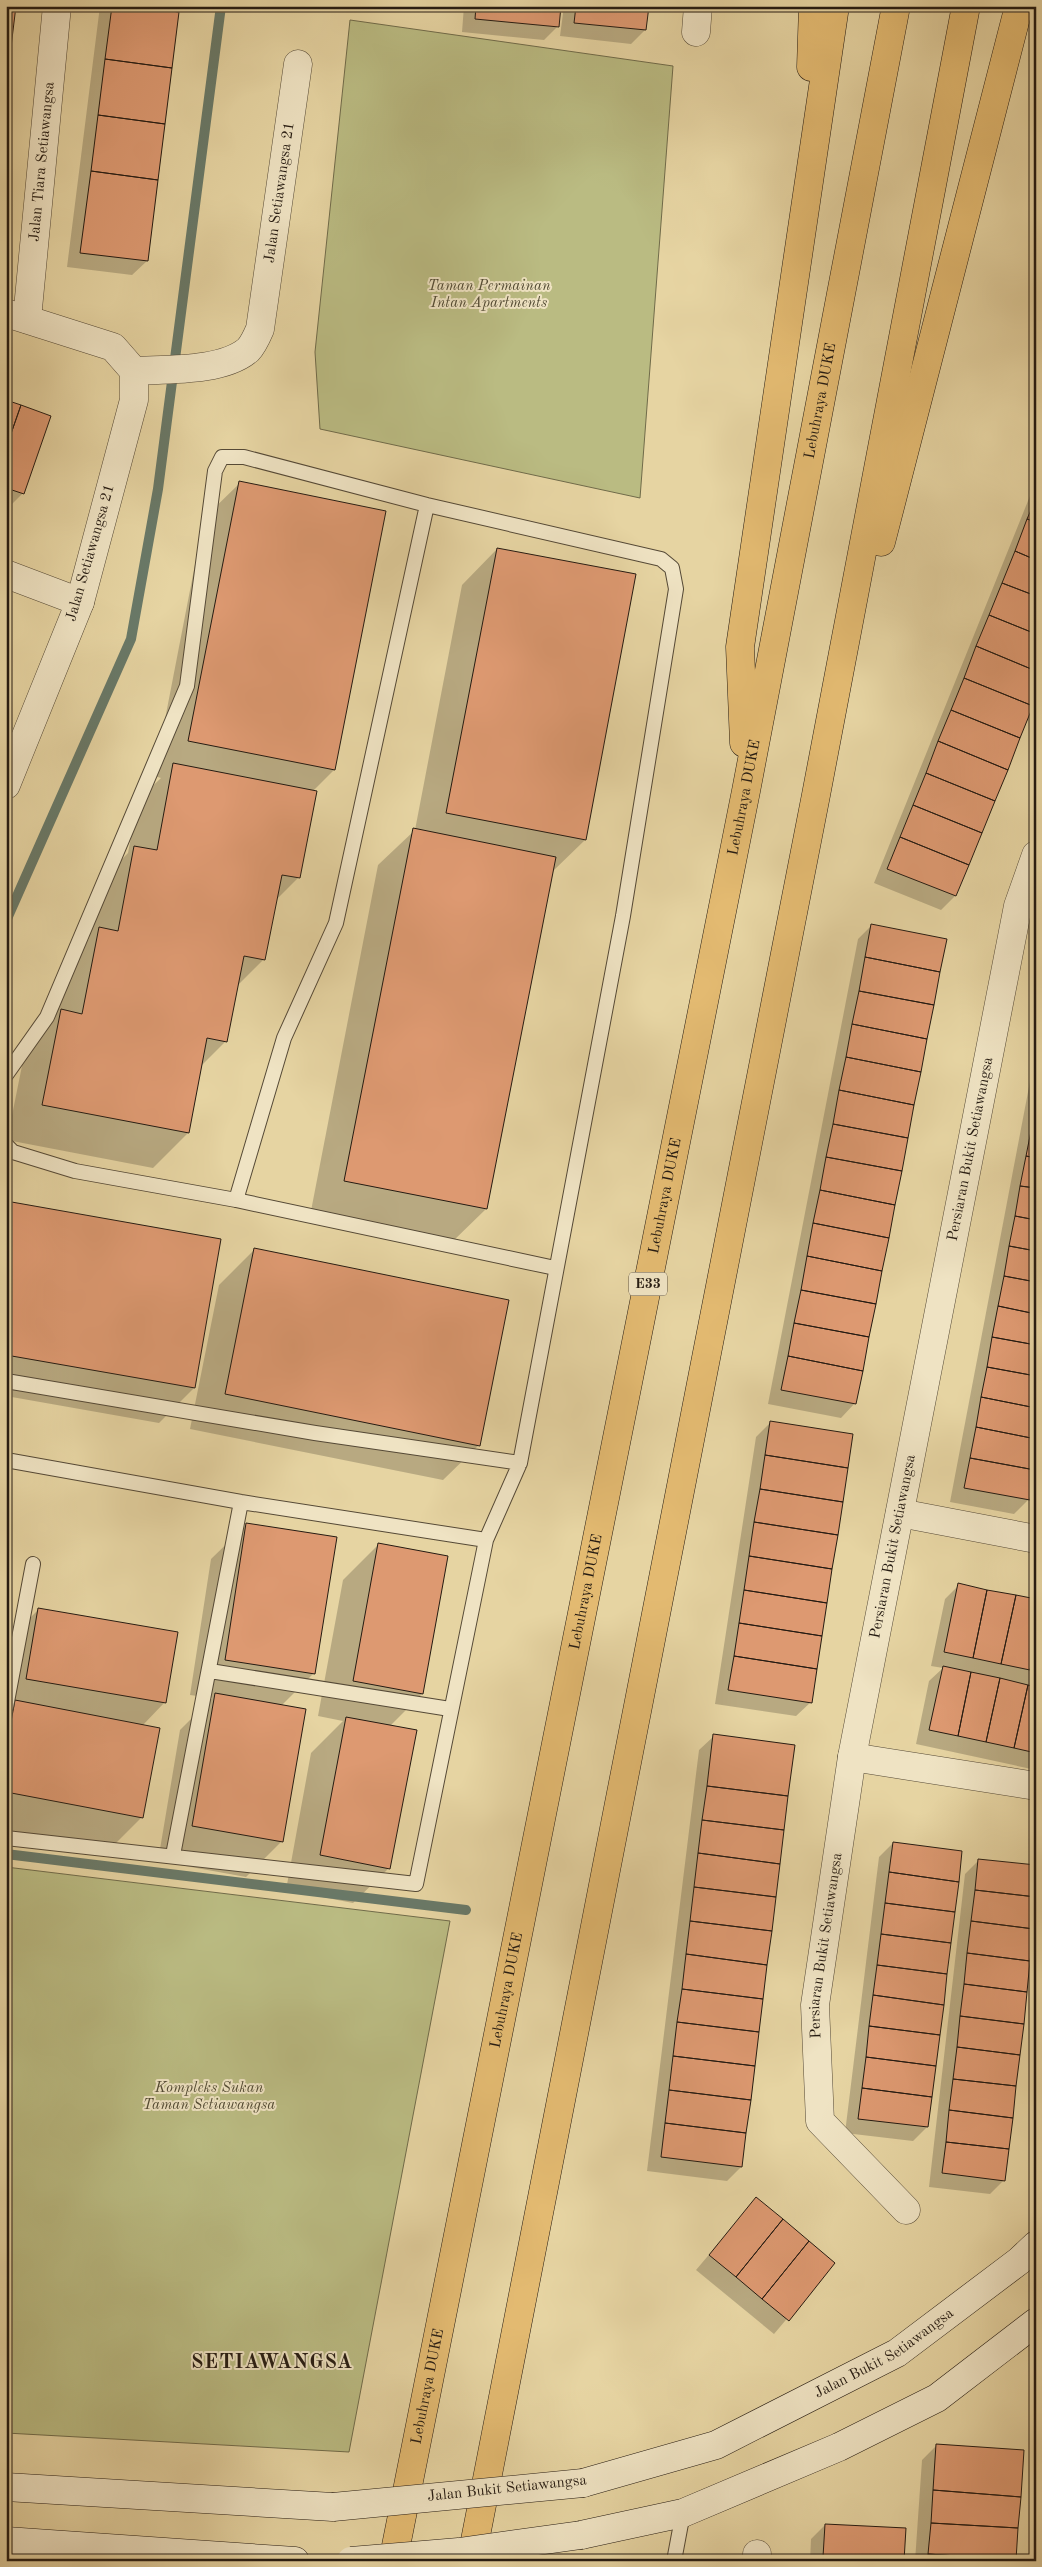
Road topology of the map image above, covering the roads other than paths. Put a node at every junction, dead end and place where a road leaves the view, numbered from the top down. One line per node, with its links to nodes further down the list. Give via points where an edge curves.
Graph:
1 (57, 6): 9 (street, Jalan Tiara Setiawangsa)
2 (813, 6): 8 (highway)
3 (835, 6): 8 (highway)
4 (896, 6): 15 (highway, Lebuhraya DUKE / E33)
5 (966, 6): 16 (highway)
6 (1019, 6): 16 (highway)
7 (298, 64): 10 (street, Jalan Setiawangsa 21, via 260,329 250,349 234,360 203,367)
8 (805, 209): 15 (highway, via 740,647)
9 (17, 316): 10 (street, via 113,347)
10 (146, 371): 13 (street, Jalan Setiawangsa 21, via 134,400)
11 (428, 505): 18 (lane, via 244,457 222,457 214,471 187,686 47,1017); 20 (lane, via 336,923 284,1038); 21 (lane, via 660,559 672,568 676,588 623,916)
12 (6, 574): 13 (street)
13 (80, 602): 14 (street, Jalan Setiawangsa 21)
14 (6, 785)
15 (746, 791): 45 (highway, Lebuhraya DUKE / E33)
16 (816, 795): 46 (highway)
17 (1036, 856): 26 (street, Persiaran Bukit Setiawangsa, via 1018,906)
18 (6, 1075)
19 (6, 1145): 20 (lane, via 13,1152 75,1170)
20 (236, 1200): 21 (lane)
21 (555, 1268): 24 (lane)
22 (6, 1381): 24 (lane)
23 (6, 1460): 25 (lane)
24 (520, 1463): 28 (lane)
25 (241, 1502): 28 (lane); 30 (lane)
26 (900, 1513): 27 (street); 33 (street, Persiaran Bukit Setiawangsa)
27 (1036, 1539)
28 (486, 1540): 32 (lane)
29 (33, 1564): 31 (lane)
30 (210, 1671): 32 (lane); 36 (lane)
31 (6, 1707)
32 (450, 1710): 36 (lane, via 416,1884)
33 (852, 1757): 34 (street); 37 (street, Persiaran Bukit Setiawangsa, via 815,2005 820,2121)
34 (1036, 1786)
35 (6, 1838): 36 (lane)
36 (173, 1855)
37 (906, 2210)
38 (1036, 2245): 40 (street, Jalan Bukit Setiawangsa, bridge, via 897,2353 716,2445 583,2483 333,2507)
39 (1036, 2322): 41 (street, via 937,2398 839,2447)
40 (6, 2487)
41 (683, 2513): 44 (street, bridge, via 581,2535 459,2552); 47 (lane)
42 (6, 2541): 43 (street)
43 (295, 2561)
44 (351, 2561)
45 (393, 2561)
46 (471, 2561)
47 (674, 2561)

